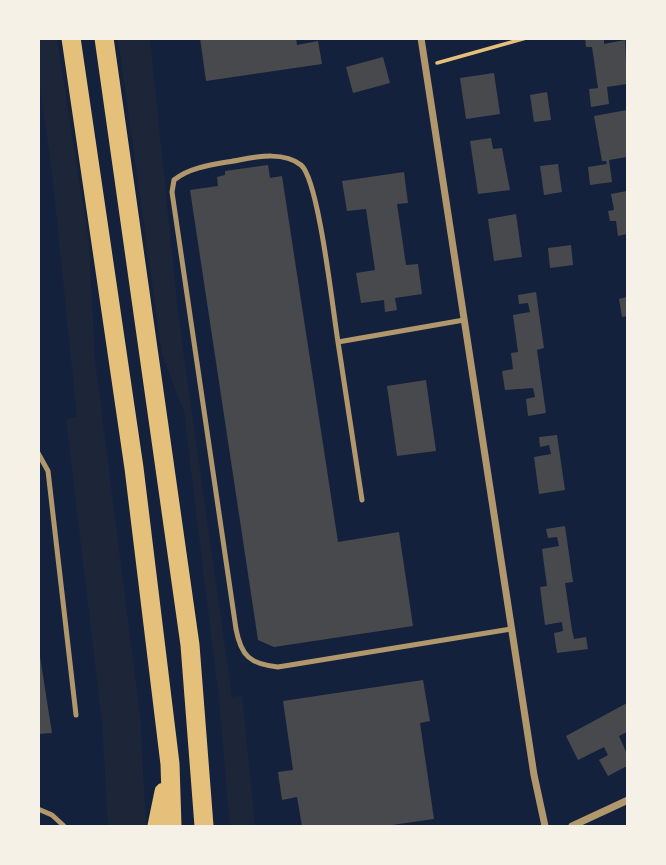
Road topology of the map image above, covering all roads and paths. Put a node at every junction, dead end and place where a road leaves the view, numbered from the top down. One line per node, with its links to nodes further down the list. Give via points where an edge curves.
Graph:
1 (71, 38): 12 (highway, via 134,468)
2 (104, 38): 15 (highway, via 190,645)
3 (421, 38): 5 (street)
4 (526, 38): 5 (path)
5 (425, 66): 6 (street)
6 (464, 320): 7 (lane); 10 (street)
7 (338, 342): 9 (lane); 10 (lane, via 315,192 303,166 286,156 244,159 184,172 174,180 172,192 239,646 247,657 278,667)
8 (38, 453): 11 (lane, via 48,471)
9 (362, 499)
10 (511, 629): 19 (street)
11 (76, 715)
12 (170, 764): 17 (highway); 18 (highway)
13 (628, 800): 20 (street)
14 (38, 808): 16 (lane)
15 (205, 825)
16 (64, 827)
17 (157, 827)
18 (172, 827)
19 (545, 827)
20 (572, 827)

